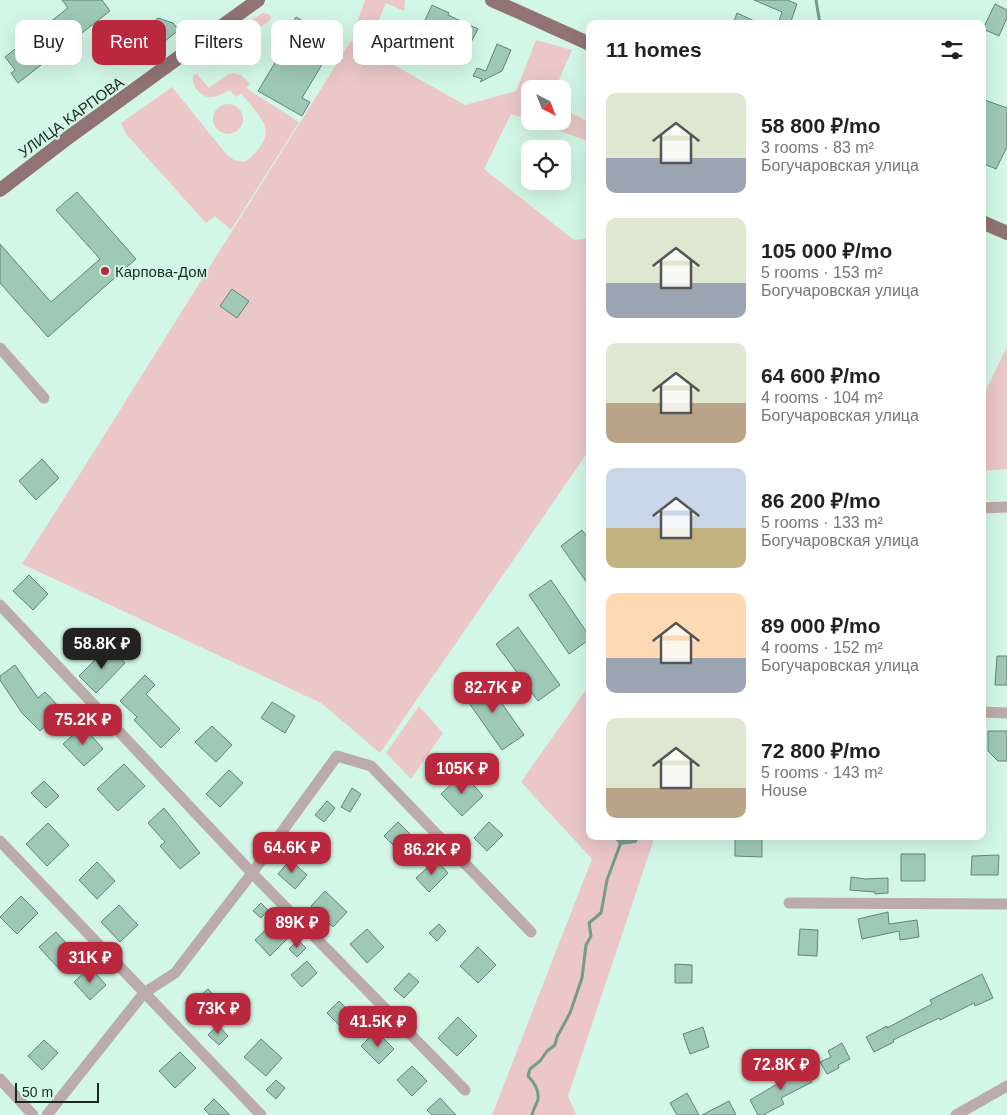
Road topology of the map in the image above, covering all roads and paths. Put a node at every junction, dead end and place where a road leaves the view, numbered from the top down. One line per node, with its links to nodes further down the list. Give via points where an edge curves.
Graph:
1 (258, 0): 4 (main road, УЛИЦА КАРПОВА)
2 (492, 0): 3 (main road)
3 (586, 42)
4 (0, 190)
5 (986, 224): 6 (main road)
6 (1007, 233)
7 (0, 348): 8 (street)
8 (44, 398)
9 (1007, 507): 10 (street)
10 (986, 508)
11 (0, 605): 15 (street)
12 (986, 712): 13 (street)
13 (1007, 713)
14 (0, 841): 19 (street)
15 (252, 873): 18 (street, via 337,756 371,766); 19 (street, via 175,973); 22 (street)
16 (789, 903): 17 (street)
17 (1007, 904)
18 (531, 932)
19 (144, 993): 24 (street); 25 (street)
20 (0, 1079): 23 (street)
21 (1007, 1086): 26 (street)
22 (465, 1090)
23 (33, 1115)
24 (47, 1115)
25 (261, 1115)
26 (956, 1115)

